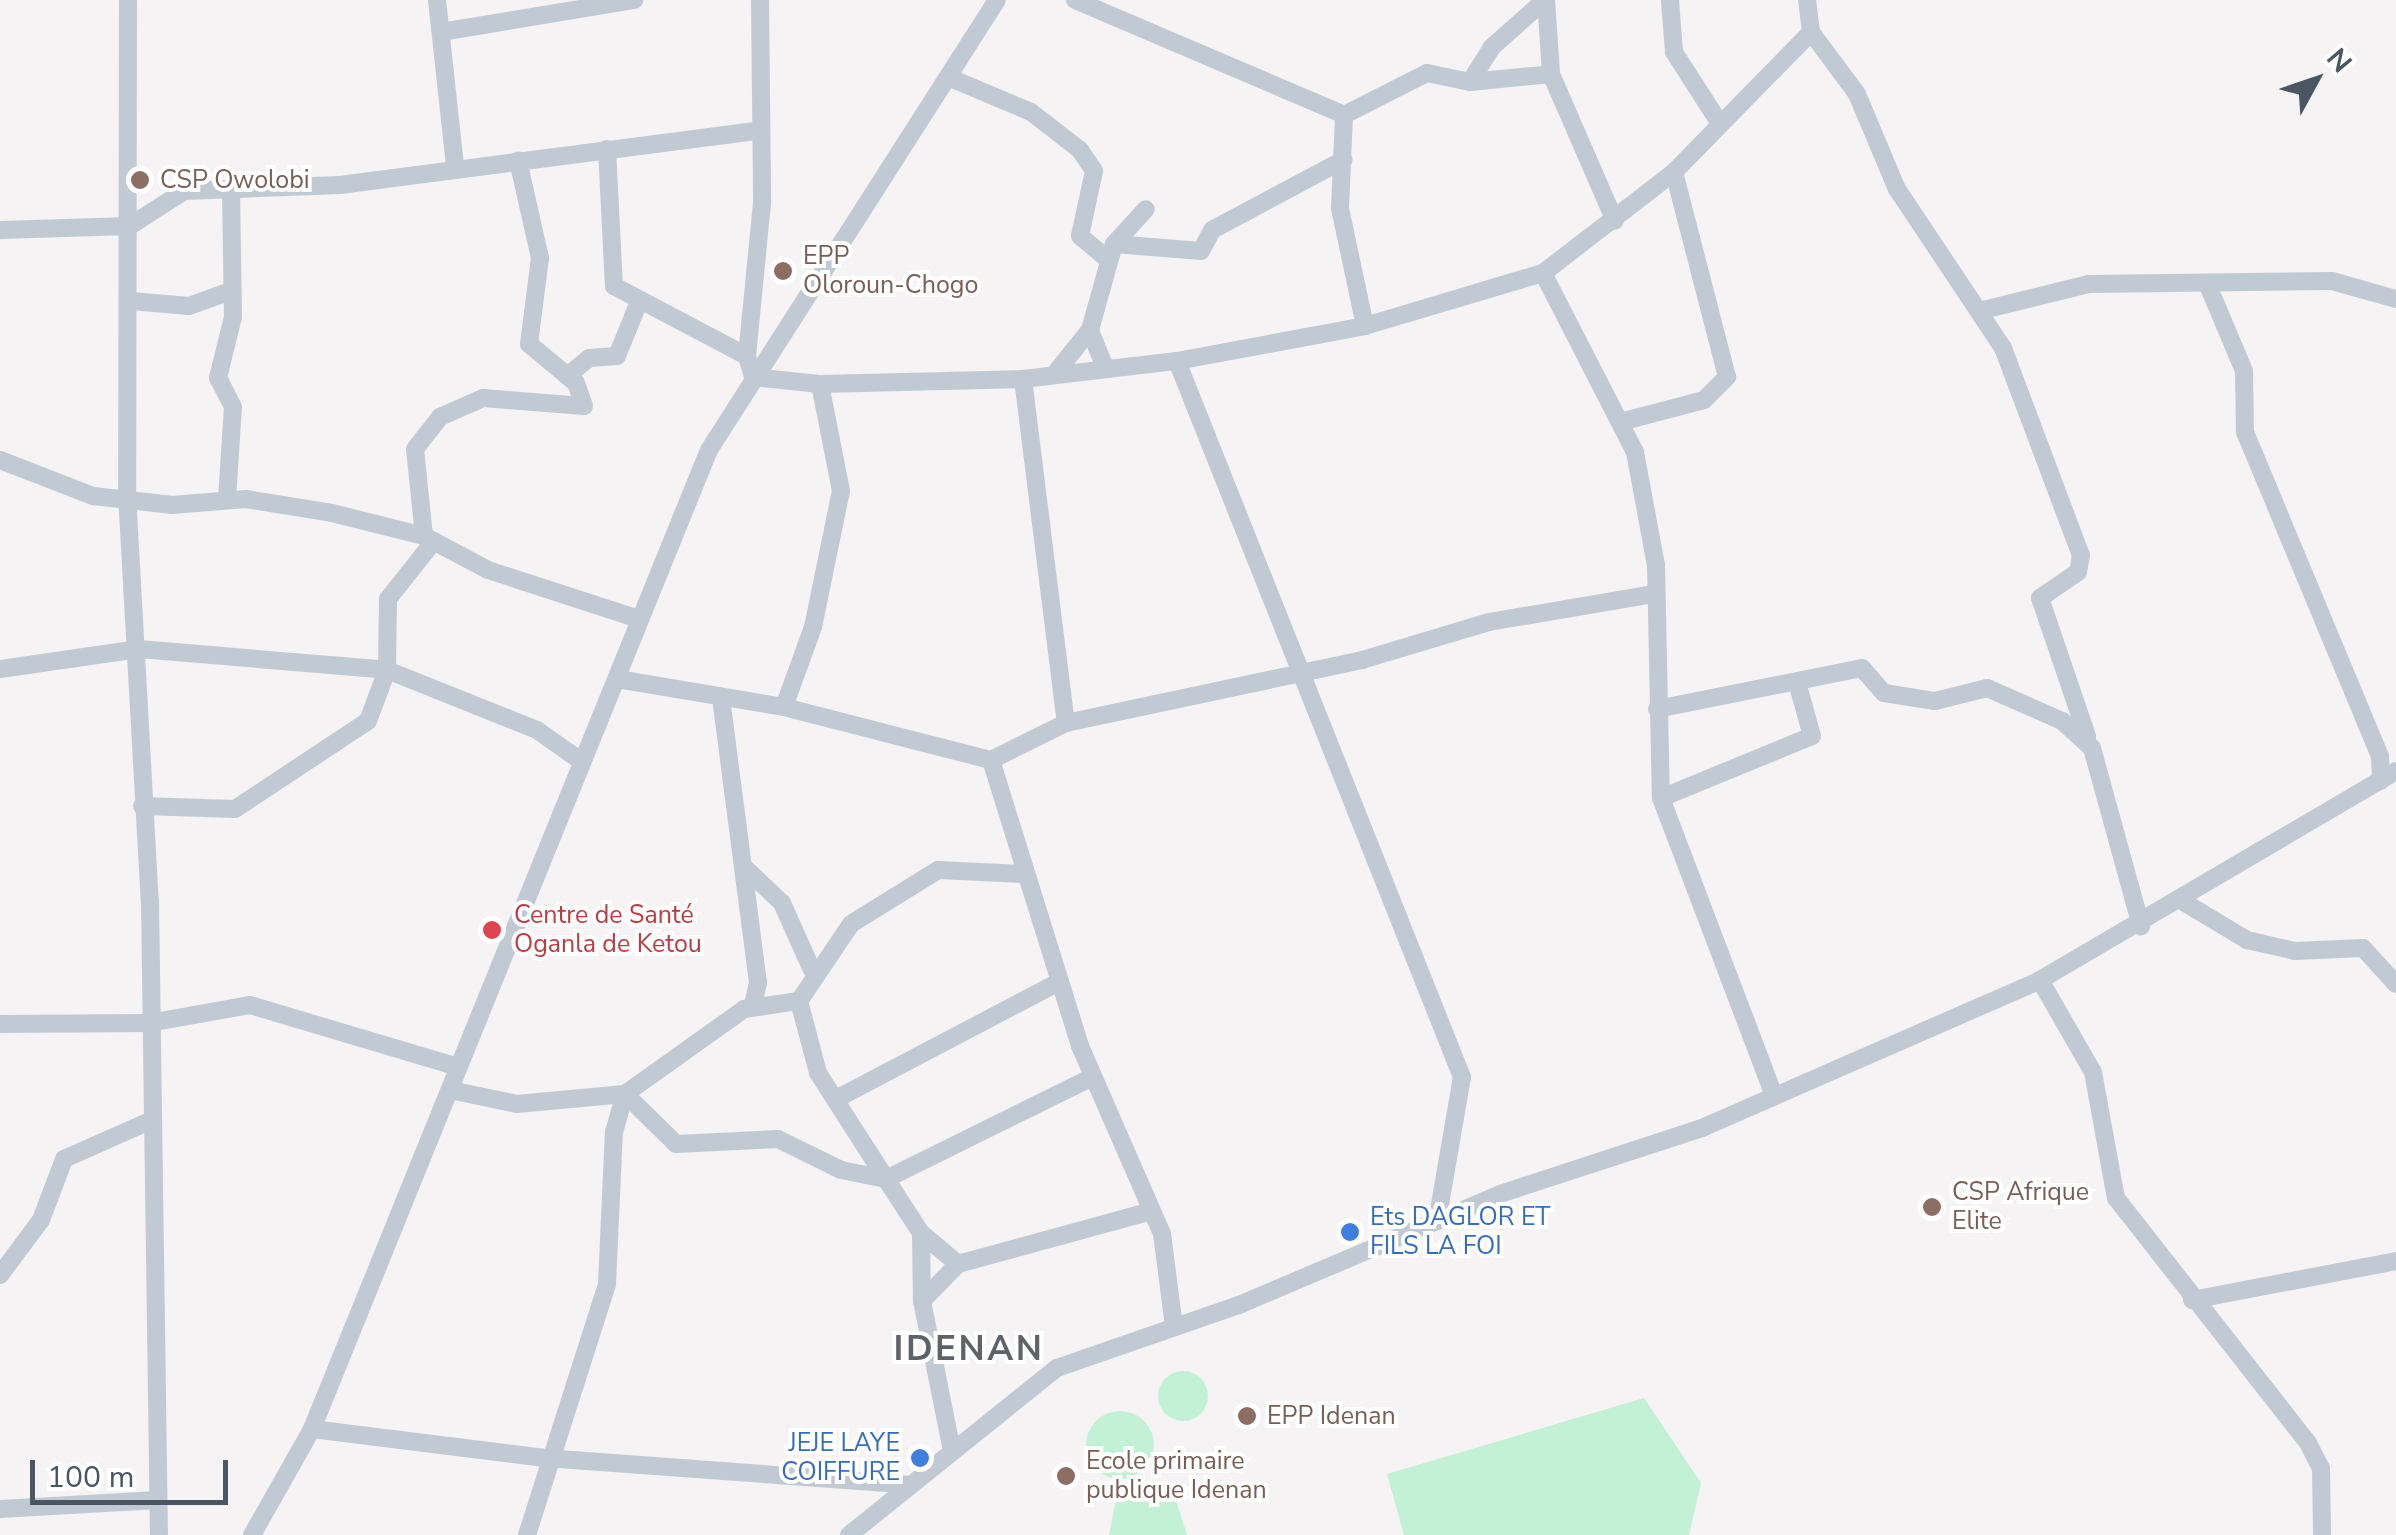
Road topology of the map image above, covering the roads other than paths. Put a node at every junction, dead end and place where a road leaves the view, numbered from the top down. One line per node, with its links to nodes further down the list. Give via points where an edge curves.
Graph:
1 (128, 0): 27 (street)
2 (437, 0): 11 (street)
3 (634, 0): 10 (street)
4 (760, 0): 18 (street)
5 (997, 0): 14 (street)
6 (1076, 0): 16 (street)
7 (1545, 0): 13 (street); 15 (street, via 1492,47)
8 (1670, 0): 17 (street, via 1674,52)
9 (1807, 0): 12 (street)
10 (569, 8): 11 (street)
11 (441, 32): 22 (street)
12 (1811, 32): 17 (street); 36 (street, via 1857,94 1896,188)
13 (1551, 74): 15 (street); 26 (street)
14 (948, 77): 29 (street, via 1030,112 1080,150 1094,172 1080,236); 44 (street)
15 (1470, 82): 16 (street, via 1427,74)
16 (1344, 115): 21 (street)
17 (1719, 122): 23 (street)
18 (758, 131): 19 (street); 39 (street, via 760,266)
19 (607, 149): 20 (street); 35 (street, via 614,286)
20 (518, 160): 22 (street); 43 (street, via 540,258 529,344)
21 (1344, 160): 29 (street, via 1212,230 1201,251); 37 (street, via 1344,238)
22 (455, 165): 24 (street)
23 (1674, 172): 26 (street); 47 (street, via 1727,377 1704,400)
24 (231, 191): 27 (street, via 184,191); 32 (street)
25 (1146, 209): 29 (street)
26 (1615, 221): 30 (street)
27 (130, 226): 28 (street); 34 (street)
28 (0, 230)
29 (1110, 251): 38 (street)
30 (1543, 273): 37 (street); 47 (street)
31 (2207, 283): 33 (street, via 2332,281); 36 (street, via 2089,284); 67 (street, via 2244,371 2245,432)
32 (231, 291): 34 (street, via 189,306); 50 (street, via 218,378 234,408)
33 (2396, 299)
34 (131, 301): 49 (street)
35 (638, 304): 39 (street); 43 (street, via 617,356 589,358)
36 (1983, 310): 64 (street, via 2081,555 2078,572 2040,598)
37 (1365, 326): 40 (street)
38 (1090, 330): 41 (street); 42 (street)
39 (747, 356): 44 (street)
40 (1177, 361): 41 (street); 57 (street)
41 (1104, 366): 42 (street)
42 (1057, 371): 45 (street)
43 (567, 376): 51 (street, via 582,409 483,398 423,434 414,473)
44 (753, 377): 46 (street); 53 (street, via 710,450)
45 (1022, 379): 46 (street); 63 (street)
46 (820, 384): 61 (street, via 841,492 813,628)
47 (1624, 422): 52 (street)
48 (0, 460): 49 (street, via 80,492)
49 (126, 494): 50 (street, via 154,504); 54 (street)
50 (226, 499): 51 (street)
51 (429, 539): 53 (street, via 488,570); 56 (street, via 388,598)
52 (1655, 594): 57 (street, via 1489,622); 62 (street)
53 (639, 619): 58 (street)
54 (140, 650): 55 (street); 56 (street); 69 (street)
55 (0, 670)
56 (387, 670): 66 (street, via 537,730); 69 (street, via 368,721 242,805)
57 (1298, 670): 63 (street); 91 (street, via 1462,1077)
58 (617, 679): 60 (street); 66 (street)
59 (1797, 682): 62 (street); 64 (street, via 1862,668 1892,695 1943,700 1987,688); 68 (street, via 1812,736)
60 (721, 698): 61 (street); 70 (street)
61 (784, 707): 65 (street)
62 (1657, 709): 68 (street)
63 (1066, 723): 65 (street)
64 (2087, 736): 73 (street)
65 (991, 760): 71 (street)
66 (581, 761): 82 (street)
67 (2388, 776): 72 (street)
68 (1661, 798): 86 (street)
69 (142, 806): 80 (street)
70 (745, 868): 74 (street, via 782,903); 79 (street)
71 (1021, 874): 74 (street, via 960,867 915,880 851,924); 76 (street)
72 (2182, 901): 73 (street); 77 (street, via 2246,940 2295,951 2363,948)
73 (2141, 926): 75 (street)
74 (812, 970): 78 (street)
75 (2040, 980): 86 (street); 96 (street, via 2093,1072 2116,1198)
76 (1057, 983): 83 (street); 87 (street)
77 (2396, 984)
78 (799, 1001): 79 (street); 87 (street, via 818,1073)
79 (753, 1006): 85 (street)
80 (149, 1023): 81 (street); 82 (street, via 250,1005); 88 (street)
81 (0, 1024)
82 (458, 1067): 84 (street)
83 (1092, 1077): 89 (street); 90 (street)
84 (450, 1090): 85 (street, via 517,1104); 99 (street)
85 (626, 1094): 89 (street, via 676,1144 778,1139 841,1170); 101 (street, via 614,1132 606,1284)
86 (1774, 1096): 91 (street)
87 (836, 1100): 89 (street)
88 (152, 1120): 95 (street, via 64,1159 41,1220); 103 (street)
89 (886, 1178): 92 (street)
90 (1148, 1212): 94 (street); 98 (street, via 1171,1262)
91 (1437, 1221): 98 (street)
92 (921, 1234): 94 (street); 97 (street)
93 (2396, 1261): 96 (street)
94 (958, 1264): 97 (street)
95 (0, 1274)
96 (2192, 1300): 109 (street, via 2318,1460)
97 (922, 1301): 100 (street)
98 (1174, 1327): 100 (street, via 1056,1368)
99 (312, 1429): 101 (street); 106 (street)
100 (952, 1451): 102 (street)
101 (545, 1458): 102 (street); 107 (street)
102 (911, 1484): 108 (street)
103 (158, 1500): 104 (street); 105 (street)
104 (0, 1508)
105 (159, 1535)
106 (252, 1535)
107 (526, 1535)
108 (850, 1535)
109 (2322, 1535)

